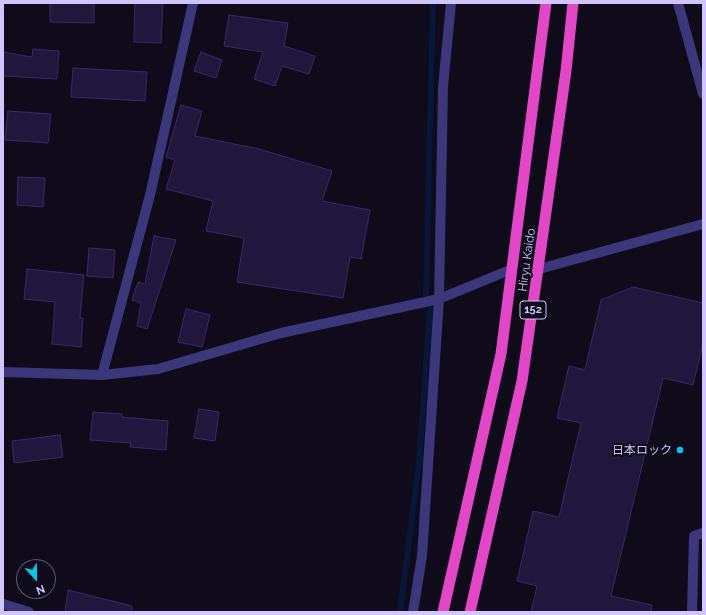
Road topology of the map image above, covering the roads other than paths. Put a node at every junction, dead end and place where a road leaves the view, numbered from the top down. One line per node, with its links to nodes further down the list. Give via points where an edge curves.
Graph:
1 (193, 3): 12 (street, via 150,196)
2 (451, 3): 10 (street, via 443,87)
3 (546, 3): 8 (highway, Hiryu Kaido / 152)
4 (573, 3): 9 (highway, Hiryu Kaido / 152)
5 (678, 3): 6 (street)
6 (703, 94)
7 (703, 224): 9 (street)
8 (512, 269): 10 (street); 17 (highway, Hiryu Kaido / 152, via 501,354)
9 (539, 269): 18 (highway, Hiryu Kaido / 152, via 522,382)
10 (439, 299): 12 (street, via 281,333 158,369); 16 (street, via 422,556)
11 (3, 372): 12 (street)
12 (102, 375)
13 (703, 533): 19 (street, via 694,536)
14 (3, 604): 15 (street)
15 (29, 612)
16 (413, 612)
17 (443, 612)
18 (470, 612)
19 (692, 612)

